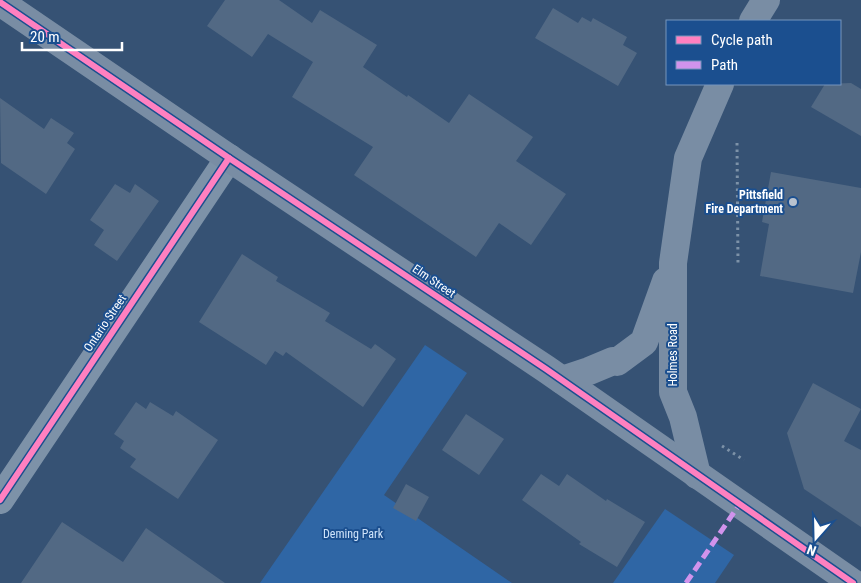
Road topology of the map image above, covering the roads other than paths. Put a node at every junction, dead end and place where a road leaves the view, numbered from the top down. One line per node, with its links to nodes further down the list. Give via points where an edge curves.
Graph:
1 (766, 0): 3 (street)
2 (0, 2): 5 (street, Elm Street)
3 (754, 20)
4 (720, 85): 6 (street, Holmes Road, via 688,158)
5 (229, 158): 7 (street, Elm Street); 9 (street, Ontario Street)
6 (673, 263): 7 (street, Holmes Road, via 644,342 617,362); 8 (street, Holmes Road, via 673,392 683,417)
7 (562, 380): 8 (street, Elm Street)
8 (697, 475): 10 (street, Elm Street)
9 (0, 500)
10 (853, 583)

